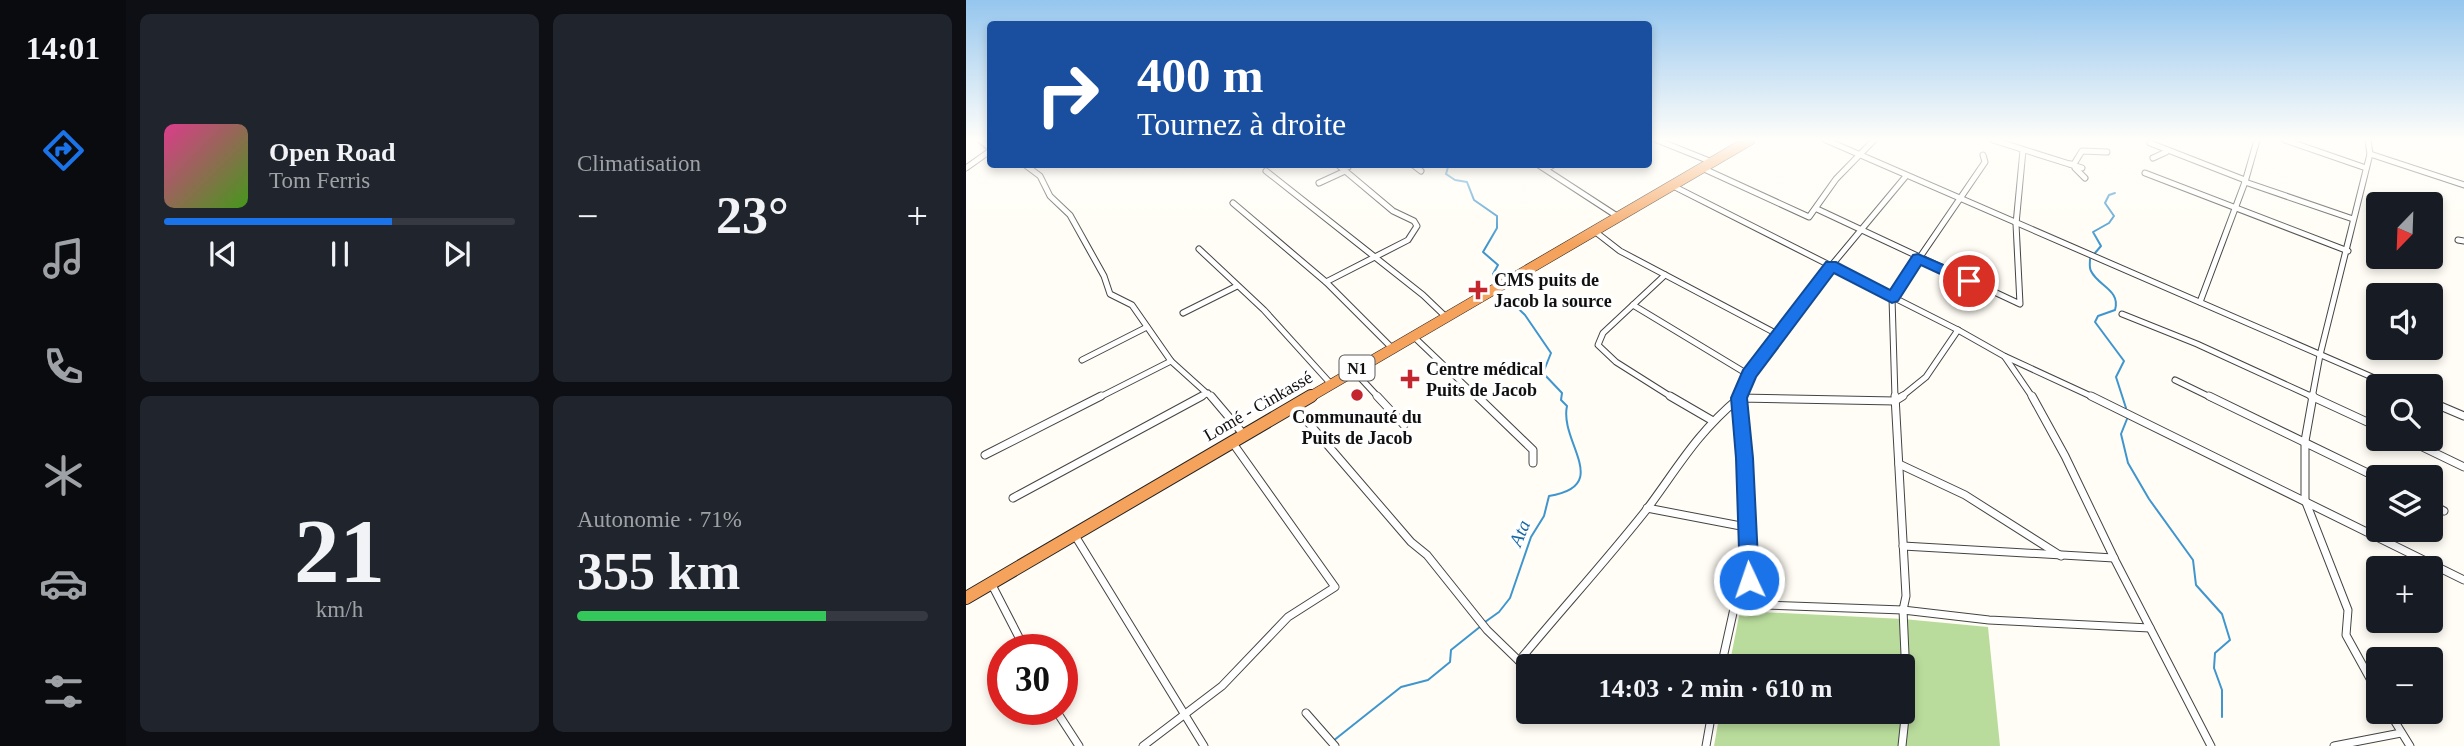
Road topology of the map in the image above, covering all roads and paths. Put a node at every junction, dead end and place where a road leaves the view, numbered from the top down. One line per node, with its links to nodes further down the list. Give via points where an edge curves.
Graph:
1 (1038, 175): 46 (street, via 1070,215 1110,294 1132,305)
2 (1271, 175): 34 (street)
3 (1333, 175): 20 (street)
4 (1355, 175): 34 (street, via 1393,211 1417,226 1408,240)
5 (1554, 175): 27 (street)
6 (1690, 175): 22 (highway, Lomé - Cinkassé / N1)
7 (1722, 175): 25 (street, via 1746,190 1809,216)
8 (1840, 175): 25 (street)
9 (1976, 175): 23 (street)
10 (2019, 175): 29 (street)
11 (2082, 175): 18 (street)
12 (2150, 175): 26 (street)
13 (2229, 175): 19 (street)
14 (2247, 175): 19 (street)
15 (2364, 175): 28 (street)
16 (2433, 175): 21 (street)
17 (1906, 176): 23 (street); 31 (street)
18 (2085, 178)
19 (2245, 181): 26 (street); 28 (street)
20 (1319, 183)
21 (2464, 185)
22 (1671, 186): 27 (highway, Lomé - Cinkassé / N1); 36 (street)
23 (1958, 199): 29 (street); 35 (street)
24 (1233, 203): 38 (street)
25 (1816, 209): 31 (street)
26 (2235, 209): 33 (street); 41 (street)
27 (1617, 216): 30 (highway, Lomé - Cinkassé / N1)
28 (2353, 219): 33 (street)
29 (2016, 224): 35 (street, via 2020,304); 41 (street)
30 (1593, 230): 37 (street); 45 (highway, Lomé - Cinkassé / N1)
31 (1860, 230): 35 (street); 36 (street)
32 (1199, 249): 39 (street)
33 (2348, 251): 51 (street)
34 (1376, 258): 38 (street); 45 (street)
35 (1918, 259): 40 (street)
36 (1831, 266): 40 (street); 48 (street)
37 (1665, 275): 42 (street); 48 (street)
38 (1326, 282): 50 (street)
39 (1237, 286): 43 (street); 59 (street)
40 (1892, 298): 47 (street); 63 (street)
41 (2200, 302): 51 (street)
42 (1633, 305): 56 (street); 67 (street, via 1602,333 1600,351)
43 (1183, 313)
44 (2122, 314): 61 (street)
45 (1446, 317): 49 (highway, Lomé - Cinkassé / N1)
46 (1147, 327): 53 (street); 54 (street)
47 (1958, 330): 52 (street); 63 (street, via 1927,377)
48 (1779, 335): 56 (street)
49 (1413, 336): 50 (highway, Lomé - Cinkassé / N1); 75 (street, via 1524,439 1533,450)
50 (1392, 348): 55 (highway, Lomé - Cinkassé / N1)
51 (2320, 355): 57 (street); 61 (street)
52 (2004, 356): 80 (street); 86 (street, via 2037,402 2072,466)
53 (1082, 360)
54 (1171, 361): 60 (street); 74 (street)
55 (1354, 371): 59 (highway, Lomé - Cinkassé / N1); 69 (street)
56 (1749, 375): 62 (street)
57 (2366, 375)
58 (2175, 380): 72 (street)
59 (1331, 384): 64 (highway, Lomé - Cinkassé / N1)
60 (1208, 393): 70 (street); 79 (street)
61 (2314, 397): 68 (street); 72 (street)
62 (1739, 398): 63 (street); 67 (street); 82 (street)
63 (1895, 401): 76 (street)
64 (1294, 405): 70 (highway, Lomé - Cinkassé / N1); 96 (street)
65 (2443, 407): 66 (street)
66 (2464, 416)
67 (1713, 421): 81 (street)
68 (2366, 421)
69 (1404, 425)
70 (1244, 435): 71 (highway, Lomé - Cinkassé / N1)
71 (1231, 442): 83 (highway, Lomé - Cinkassé / N1); 99 (street, via 1335,587 1287,617 1222,686)
72 (2305, 442): 78 (street); 80 (street)
73 (2431, 451): 77 (street)
74 (985, 456)
75 (1533, 463)
76 (1899, 464): 84 (street); 85 (street, via 1965,495)
77 (2464, 467)
78 (2366, 472)
79 (1013, 498)
80 (2305, 500): 87 (street); 97 (street, via 2348,610 2346,635)
81 (1647, 508): 82 (street); 94 (street)
82 (1746, 527): 90 (street, via 1749,580)
83 (1074, 534): 88 (highway, Lomé - Cinkassé / N1); 99 (street)
84 (1903, 546): 85 (street); 91 (street)
85 (2062, 557): 86 (street)
86 (2114, 558): 92 (street)
87 (2464, 580)
88 (991, 583): 89 (highway, Lomé - Cinkassé / N1); 93 (street)
89 (966, 598)
90 (1735, 604): 91 (street); 95 (street)
91 (1903, 610): 92 (street, via 1990,620); 109 (street)
92 (2150, 628): 110 (street)
93 (1017, 634)
94 (1525, 654)
95 (1724, 654)
96 (1516, 658)
97 (2366, 671)
98 (1306, 713): 104 (street)
99 (1185, 716): 106 (street); 107 (street)
100 (1710, 724): 108 (street)
101 (2396, 724): 103 (street)
102 (1065, 725): 105 (street)
103 (2401, 733): 111 (street); 112 (street)
104 (1333, 743)
105 (1079, 746)
106 (1143, 746)
107 (1204, 746)
108 (1706, 746)
109 (1902, 746)
110 (2211, 746)
111 (2334, 746)
112 (2410, 746)

